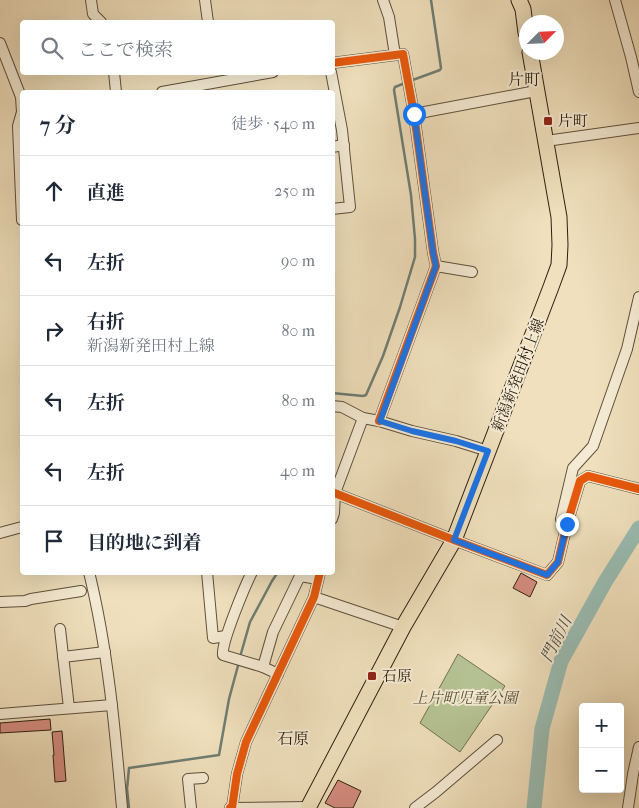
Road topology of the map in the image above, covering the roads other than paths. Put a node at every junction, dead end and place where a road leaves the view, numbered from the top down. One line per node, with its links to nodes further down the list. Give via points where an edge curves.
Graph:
1 (91, 0): 7 (street, via 93,14)
2 (205, 0): 8 (street)
3 (383, 0): 10 (street)
4 (519, 0): 6 (main road)
5 (615, 0): 23 (street)
6 (524, 15)
7 (99, 20)
8 (208, 20)
9 (0, 43): 24 (street)
10 (395, 55): 12 (street); 25 (street, via 403,54)
11 (531, 60): 22 (main road, 新潟新発田村上線)
12 (335, 62)
13 (114, 75): 18 (street)
14 (238, 75): 16 (street)
15 (332, 75): 21 (street)
16 (215, 77): 17 (street)
17 (203, 89): 19 (street)
18 (116, 90)
19 (189, 90)
20 (335, 90): 29 (street)
21 (335, 90)
22 (536, 91): 25 (street); 28 (main road, 新潟新発田村上線)
23 (639, 92)
24 (20, 94)
25 (414, 114): 33 (street)
26 (20, 119): 31 (street)
27 (639, 128): 28 (street)
28 (546, 141): 39 (main road, 新潟新発田村上線, via 559,217 559,265)
29 (344, 145): 30 (street); 32 (street, via 350,207)
30 (335, 146)
31 (20, 173)
32 (335, 209)
33 (436, 266): 34 (street); 38 (street)
34 (472, 272)
35 (639, 297): 43 (street, via 627,349 593,446 573,468 561,519)
36 (335, 406): 37 (street)
37 (363, 418): 38 (street); 41 (street)
38 (380, 421): 39 (street)
39 (488, 451): 46 (main road, 新潟新発田村上線)
40 (639, 489): 43 (street, via 588,476 580,481)
41 (335, 490)
42 (335, 493): 46 (street)
43 (567, 524): 46 (street, via 558,562 547,575)
44 (20, 528): 45 (street)
45 (0, 533)
46 (454, 540): 54 (main road, 新潟新発田村上線)
47 (90, 575): 57 (street)
48 (207, 575): 56 (street, via 213,638)
49 (251, 575): 56 (street)
50 (319, 576): 52 (street); 59 (street, via 300,576 273,632)
51 (81, 591): 53 (street, via 26,601)
52 (314, 597): 54 (street); 60 (street)
53 (0, 602)
54 (404, 628): 67 (main road, 新潟新発田村上線)
55 (60, 629): 58 (street)
56 (226, 636): 59 (street, via 223,655)
57 (105, 652): 58 (street); 61 (street)
58 (63, 657): 62 (street)
59 (263, 667): 60 (street)
60 (278, 674): 70 (street, via 246,742)
61 (112, 705): 62 (street); 68 (street)
62 (69, 708): 63 (street)
63 (0, 714)
64 (497, 740): 72 (street)
65 (639, 747): 73 (street)
66 (202, 778): 69 (street, via 188,778)
67 (309, 807): 71 (street)
68 (122, 808)
69 (191, 808)
70 (231, 808): 71 (street)
71 (246, 808)
72 (415, 808)
73 (628, 808)

